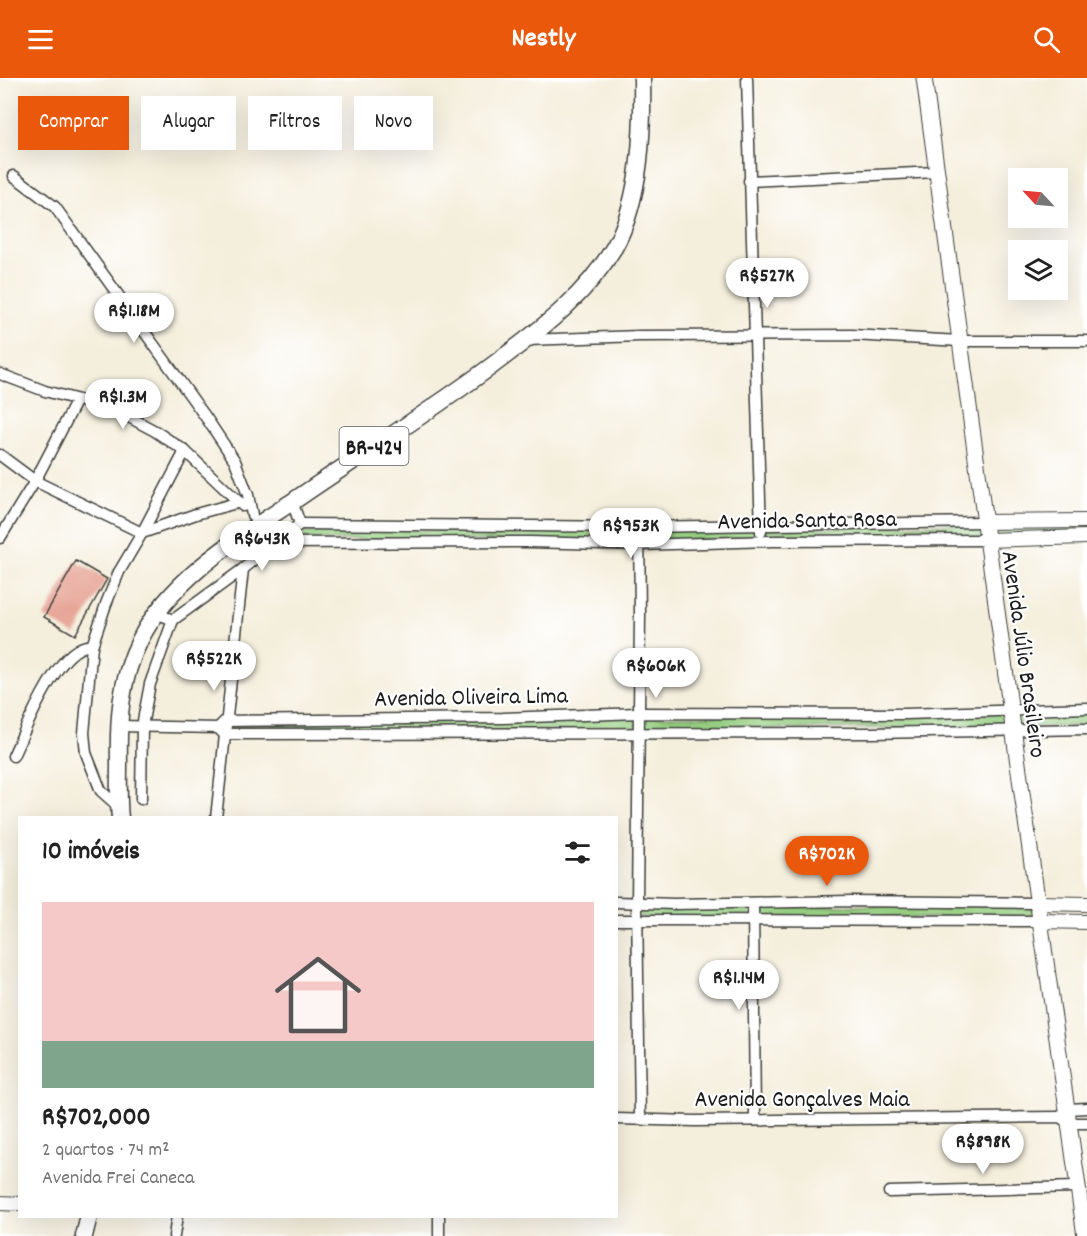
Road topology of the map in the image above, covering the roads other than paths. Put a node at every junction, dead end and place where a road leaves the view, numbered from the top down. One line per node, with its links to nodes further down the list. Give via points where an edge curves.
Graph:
1 (642, 78): 8 (main road, BR-424, via 640,152 632,201 616,244 573,301)
2 (747, 78): 6 (street)
3 (924, 78): 4 (main road, Avenida Júlio Brasileiro)
4 (937, 172): 6 (street); 9 (main road, Avenida Júlio Brasileiro)
5 (14, 176): 18 (street, via 55,207 207,419 235,461)
6 (749, 181): 7 (street)
7 (754, 336): 8 (street); 9 (street, via 852,335); 22 (street)
8 (526, 340): 16 (main road, BR-424)
9 (960, 341): 10 (street); 20 (main road, Avenida Júlio Brasileiro)
10 (1087, 341)
11 (0, 374): 12 (street)
12 (77, 400): 13 (street, via 116,411); 15 (street)
13 (185, 451): 17 (street); 24 (street)
14 (0, 455): 15 (street)
15 (35, 481): 24 (street); 26 (street)
16 (292, 501): 18 (main road, BR-424); 21 (street)
17 (240, 502): 18 (street); 24 (street)
18 (255, 519): 32 (main road, BR-424)
19 (1087, 521): 20 (street, Avenida Santa Rosa)
20 (985, 522): 22 (street, Avenida Santa Rosa); 27 (main road, Avenida Júlio Brasileiro)
21 (300, 524): 23 (street, Avenida Santa Rosa); 29 (street)
22 (760, 526): 23 (street, Avenida Santa Rosa); 28 (street)
23 (639, 527): 30 (street)
24 (142, 533): 34 (street, via 118,572)
25 (1087, 537): 27 (street, Avenida Santa Rosa)
26 (0, 538)
27 (987, 540): 28 (street, Avenida Santa Rosa); 36 (main road, Avenida Júlio Brasileiro)
28 (761, 541): 30 (street, Avenida Santa Rosa)
29 (276, 543): 30 (street, Avenida Santa Rosa); 31 (street)
30 (639, 545): 37 (street)
31 (243, 569): 33 (street); 41 (street)
32 (156, 613): 33 (street); 39 (main road, BR-424, via 128,666)
33 (173, 620): 40 (street, via 150,684)
34 (92, 646): 46 (street, via 76,650 52,675); 48 (street, via 84,720 86,753 101,791)
35 (1087, 708): 36 (street, Avenida Oliveira Lima)
36 (1010, 711): 37 (street, Avenida Oliveira Lima); 43 (main road, Avenida Júlio Brasileiro)
37 (639, 713): 38 (street, Avenida Oliveira Lima); 45 (street)
38 (342, 719): 41 (street, Avenida Oliveira Lima); 44 (street)
39 (118, 726): 40 (street, Avenida Oliveira Lima); 48 (main road, BR-424)
40 (142, 726): 41 (street, Avenida Oliveira Lima); 47 (street)
41 (222, 728): 44 (street, Avenida Oliveira Lima); 49 (street)
42 (1087, 729): 43 (street, Avenida Oliveira Lima)
43 (1013, 730): 45 (street, Avenida Oliveira Lima); 53 (main road, Avenida Júlio Brasileiro)
44 (342, 733): 45 (street, Avenida Oliveira Lima)
45 (639, 733): 51 (street)
46 (13, 756)
47 (141, 799)
48 (120, 812)
49 (216, 816)
50 (618, 902): 51 (street)
51 (637, 903): 52 (street); 56 (street)
52 (753, 903): 53 (street); 57 (street)
53 (1037, 903): 54 (street); 58 (main road, Avenida Júlio Brasileiro)
54 (1087, 904)
55 (618, 920): 56 (street)
56 (637, 921): 57 (street); 63 (street)
57 (752, 921): 58 (street); 64 (street)
58 (1040, 921): 59 (street); 61 (main road, Avenida Júlio Brasileiro)
59 (1087, 922)
60 (1087, 1108): 61 (street, Avenida Gonçalves Maia)
61 (1066, 1116): 64 (street, Avenida Gonçalves Maia); 65 (street, Avenida Gonçalves Maia); 66 (main road, Avenida Júlio Brasileiro)
62 (618, 1119): 63 (street, Avenida Gonçalves Maia)
63 (640, 1119): 64 (street, Avenida Gonçalves Maia)
64 (755, 1120)
65 (1087, 1123)
66 (1077, 1187): 67 (street); 76 (main road, Avenida Júlio Brasileiro)
67 (889, 1192)
68 (0, 1203): 69 (street)
69 (18, 1204)
70 (88, 1218): 73 (main road)
71 (177, 1218): 74 (street)
72 (439, 1218): 75 (street)
73 (84, 1236)
74 (174, 1236)
75 (439, 1236)
76 (1085, 1236)

